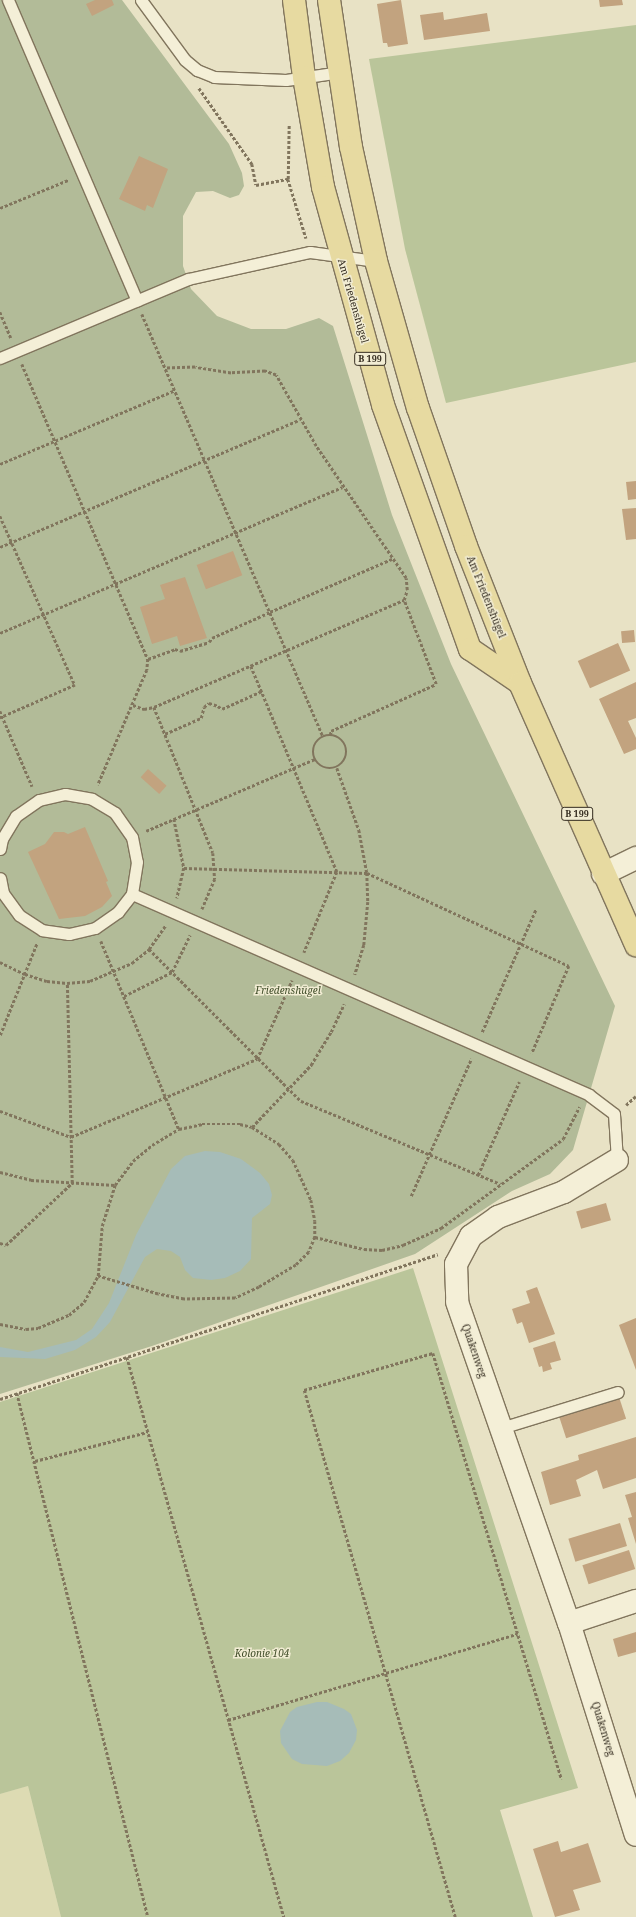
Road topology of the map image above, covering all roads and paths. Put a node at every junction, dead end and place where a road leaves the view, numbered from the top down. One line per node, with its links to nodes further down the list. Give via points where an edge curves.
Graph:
1 (8, 0): 8 (lane)
2 (141, 0): 5 (lane, via 185,60)
3 (294, 0): 7 (main road, Am Friedenshügel / B 199)
4 (329, 0): 6 (main road, Am Friedenshügel / B 199)
5 (198, 70): 7 (lane, via 214,77 232,80); 10 (path, via 198,87 252,164 256,185 288,179)
6 (340, 72): 7 (lane); 12 (main road, Am Friedenshügel / B 199, via 352,147)
7 (304, 77): 11 (main road, Am Friedenshügel / B 199, via 323,187)
8 (82, 174): 9 (path); 13 (lane)
9 (0, 208)
10 (310, 252): 11 (lane); 13 (lane, via 188,279)
11 (341, 256): 12 (lane); 38 (main road, Am Friedenshügel / B 199, via 383,405 470,649)
12 (376, 261): 38 (main road, Am Friedenshügel / B 199, via 418,408 466,546)
13 (137, 301): 15 (lane); 17 (path)
14 (0, 312): 15 (path)
15 (17, 351): 16 (lane); 20 (path)
16 (0, 358)
17 (166, 368): 18 (path); 19 (path, via 194,368 231,373 265,371 276,375 284,384)
18 (175, 390): 20 (path); 21 (path)
19 (299, 420): 21 (path); 23 (path)
20 (55, 440): 22 (path); 24 (path)
21 (205, 460): 24 (path); 26 (path)
22 (0, 464)
23 (342, 487): 26 (path); 29 (path)
24 (85, 511): 27 (path); 30 (path)
25 (0, 516): 27 (path)
26 (236, 532): 30 (path); 32 (path)
27 (12, 542): 28 (path); 33 (path)
28 (0, 547)
29 (392, 559): 31 (path, via 406,578 408,590); 32 (path)
30 (116, 584): 33 (path); 36 (path)
31 (404, 600): 35 (path); 45 (path, via 436,684 331,731)
32 (270, 612): 35 (path); 36 (path, via 212,638 209,642 180,651 175,649)
33 (44, 615): 34 (path); 43 (path, via 75,684)
34 (0, 634)
35 (287, 651): 37 (path); 46 (path)
36 (148, 659): 40 (path, via 148,670)
37 (251, 666): 39 (path); 41 (path)
38 (520, 683): 61 (main road, Am Friedenshügel / B 199)
39 (262, 691): 44 (path, via 222,709 209,703 204,707 201,718); 48 (path)
40 (133, 705): 41 (path, via 144,709); 50 (path)
41 (154, 708): 44 (path)
42 (0, 711): 43 (path)
43 (1, 717): 51 (path)
44 (165, 734): 52 (path)
45 (330, 735): 46 (path); 49 (path, via 342,740 347,752 346,758)
46 (323, 736): 47 (path, via 314,746)
47 (315, 759): 48 (path); 49 (path, via 324,768)
48 (294, 767): 52 (path); 59 (path)
49 (337, 768): 60 (path, via 359,830)
50 (92, 799): 51 (lane, via 65,794); 54 (lane, via 115,813)
51 (38, 800): 55 (lane, via 16,816)
52 (196, 809): 53 (path); 58 (path, via 213,853)
53 (174, 819): 54 (path); 57 (path)
54 (132, 837): 64 (lane, via 137,862)
55 (1, 842)
56 (636, 858): 61 (street)
57 (184, 868): 58 (path); 65 (path)
58 (216, 869): 59 (path); 66 (path, via 215,879)
59 (337, 872): 60 (path); 72 (path)
60 (367, 872): 77 (path, via 368,902 364,946); 81 (path, via 569,966)
61 (602, 874): 69 (main road, Am Friedenshügel / B 199)
62 (0, 878): 63 (lane)
63 (2, 893): 68 (lane, via 19,915)
64 (132, 894): 65 (lane); 67 (lane, via 118,912)
65 (173, 912): 66 (lane); 70 (path, via 162,933)
66 (196, 922): 72 (lane); 73 (path)
67 (96, 928): 68 (lane, via 69,934); 74 (path)
68 (42, 930): 75 (path)
69 (636, 945)
70 (149, 948): 73 (path); 74 (path, via 132,963)
71 (0, 962): 75 (path)
72 (298, 967): 77 (lane); 80 (path)
73 (172, 972): 78 (path); 80 (path)
74 (114, 973): 76 (path, via 90,981); 78 (path)
75 (25, 974): 76 (path, via 47,981); 79 (path)
76 (67, 983): 88 (path)
77 (350, 990): 81 (lane); 82 (path, via 331,1032 315,1058)
78 (124, 996): 84 (path)
79 (0, 1035)
80 (257, 1059): 82 (path); 84 (path)
81 (525, 1067): 83 (lane); 91 (path)
82 (289, 1090): 86 (path); 91 (path, via 302,1100)
83 (585, 1094): 89 (lane, via 614,1114); 93 (path, via 563,1139)
84 (166, 1097): 87 (path); 88 (path)
85 (0, 1111): 88 (path)
86 (252, 1127): 87 (path, via 224,1122); 95 (path, via 279,1144 293,1160 311,1200)
87 (179, 1130): 94 (path, via 152,1145 133,1161)
88 (71, 1136): 92 (path)
89 (617, 1160): 97 (street, Quakenweg, via 564,1192 498,1217 471,1236)
90 (0, 1172): 92 (path, via 31,1180)
91 (478, 1175): 93 (path)
92 (72, 1183): 94 (path); 96 (path, via 6,1244)
93 (500, 1184): 95 (path, via 441,1228 403,1245 382,1250 364,1249)
94 (115, 1185): 98 (path, via 102,1226)
95 (315, 1237): 98 (path, via 309,1252 296,1265 235,1298 184,1299)
96 (0, 1243)
97 (460, 1255): 100 (path, via 443,1253 414,1261); 104 (street, Quakenweg, via 456,1264 457,1302)
98 (98, 1276): 99 (path, via 84,1302 53,1323 26,1329)
99 (0, 1324)
100 (127, 1358): 102 (path); 105 (path)
101 (618, 1392): 104 (lane)
102 (17, 1393): 103 (path); 106 (path)
103 (0, 1399)
104 (501, 1428): 108 (street, Quakenweg)
105 (148, 1432): 106 (path); 111 (path)
106 (34, 1461): 114 (path)
107 (636, 1601): 108 (street)
108 (569, 1623): 113 (street, Quakenweg)
109 (517, 1634): 110 (path); 110 (path, via 433,1353 304,1390); 112 (path)
110 (385, 1673): 111 (path); 116 (path)
111 (228, 1720): 115 (path)
112 (562, 1779)
113 (636, 1835)
114 (148, 1917)
115 (284, 1917)
116 (455, 1917)

